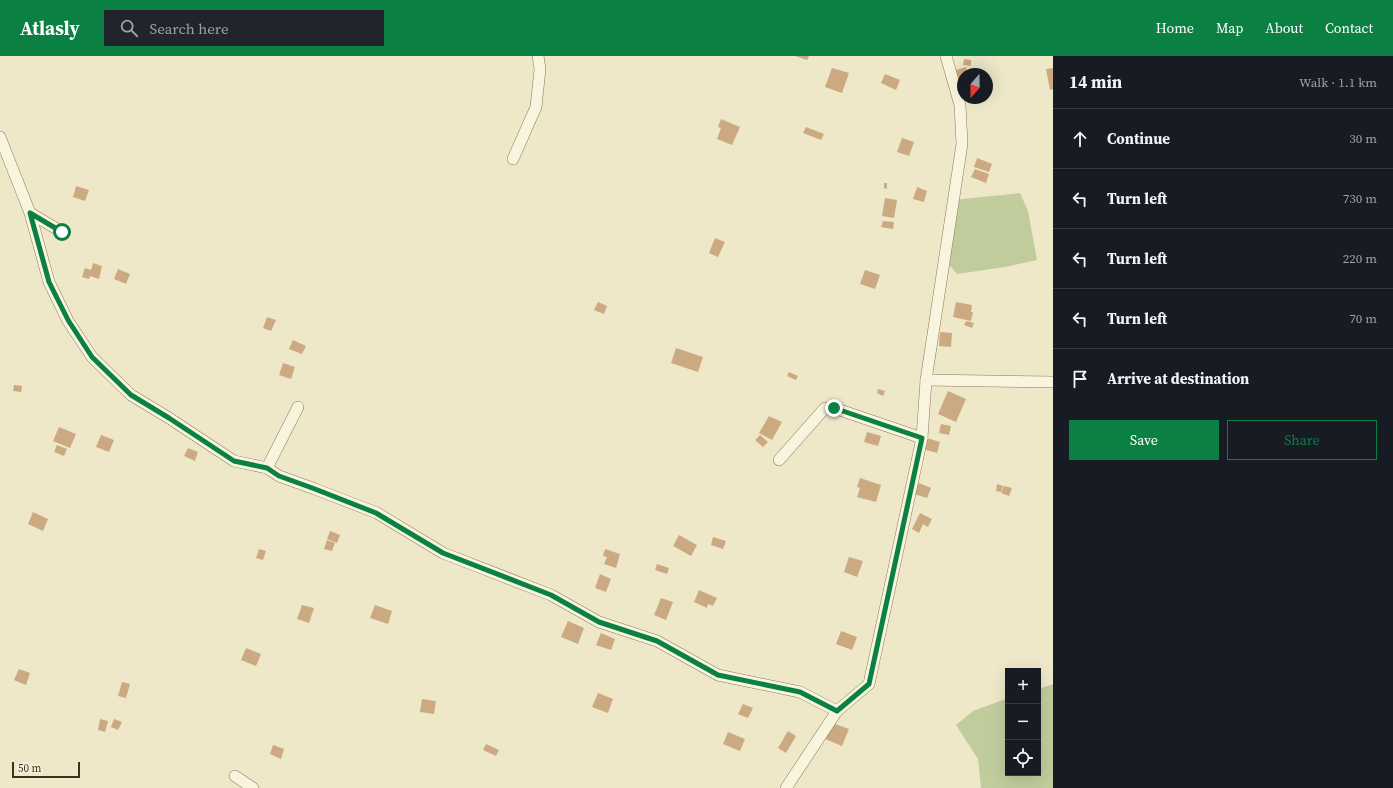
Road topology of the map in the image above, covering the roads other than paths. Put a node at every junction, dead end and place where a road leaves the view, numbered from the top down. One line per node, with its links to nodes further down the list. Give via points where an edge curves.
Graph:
1 (538, 56): 4 (street, via 540,69 536,107)
2 (946, 56): 7 (street, via 960,105 962,144)
3 (0, 137): 5 (street)
4 (513, 159)
5 (30, 213): 6 (street); 12 (street, via 49,282 68,320 92,357 131,395 234,461)
6 (62, 232)
7 (926, 380): 8 (street); 10 (street)
8 (1053, 382)
9 (298, 407): 12 (street)
10 (922, 438): 11 (street, via 834,408 825,408); 13 (street, via 869,684)
11 (779, 460)
12 (267, 468): 13 (street, via 279,476 376,513 443,553 551,595 599,622 657,641 718,675 800,692)
13 (837, 711): 16 (street)
14 (235, 776): 15 (street)
15 (253, 788)
16 (786, 788)

